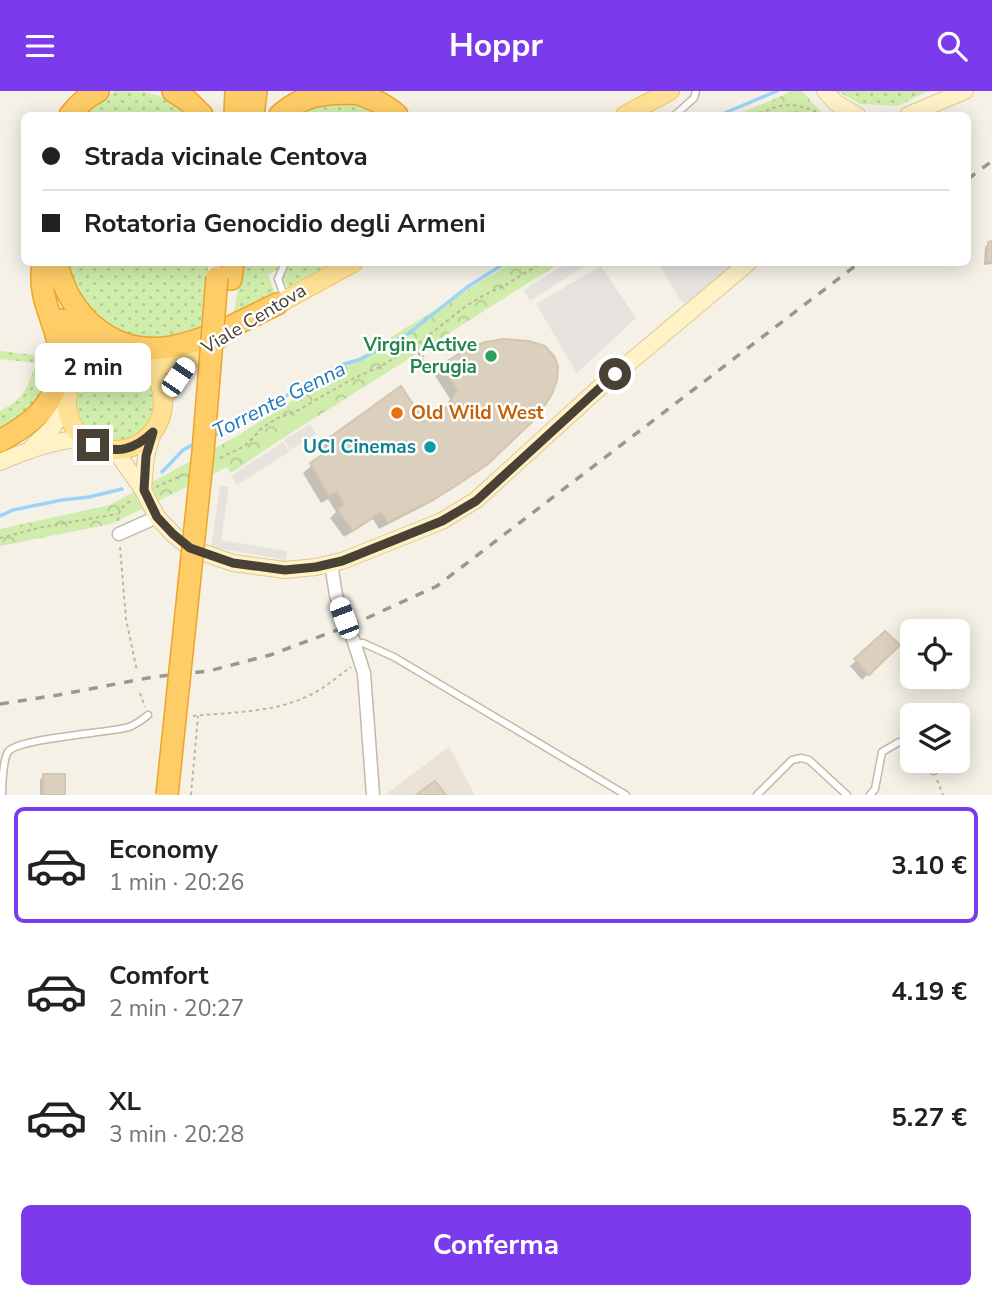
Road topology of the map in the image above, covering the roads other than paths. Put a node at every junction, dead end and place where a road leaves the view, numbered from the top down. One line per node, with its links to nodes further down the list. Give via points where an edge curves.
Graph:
1 (98, 91): 10 (highway)
2 (173, 91): 11 (highway)
3 (236, 91): 12 (highway)
4 (256, 91): 13 (highway)
5 (670, 91): 16 (main road)
6 (696, 91): 17 (lane)
7 (825, 91): 18 (street)
8 (965, 91): 19 (street)
9 (355, 92): 14 (highway, via 313,96); 15 (highway)
10 (73, 112)
11 (199, 112)
12 (234, 112)
13 (253, 112)
14 (284, 112)
15 (394, 112)
16 (631, 112)
17 (678, 112)
18 (851, 112)
19 (915, 112)
20 (42, 266): 37 (highway, via 60,370 46,407)
21 (49, 266): 28 (highway, via 50,288)
22 (58, 266): 27 (highway, via 88,323 117,342 151,348 192,342)
23 (284, 266): 27 (lane, via 278,279)
24 (347, 266): 27 (main road, Viale Centova)
25 (744, 266): 44 (street, via 598,389 476,501 442,521)
26 (226, 268): 50 (highway, bridge); 51 (highway, via 216,446)
27 (281, 302): 30 (main road, Viale Centova)
28 (60, 315): 29 (highway, via 91,347); 32 (highway, via 75,350)
29 (110, 354): 31 (main road); 32 (main road, via 85,364)
30 (192, 356): 31 (main road, via 167,365); 33 (main road)
31 (143, 363): 33 (main road, via 160,384)
32 (76, 374): 34 (main road)
33 (163, 398): 35 (main road)
34 (67, 407): 36 (main road); 38 (street)
35 (153, 432): 39 (main road, via 130,448); 41 (street, via 146,456)
36 (83, 438): 38 (street); 39 (main road)
37 (0, 442)
38 (30, 449): 40 (street)
39 (115, 450): 41 (street)
40 (0, 463)
41 (146, 492): 42 (street)
42 (157, 517): 43 (street); 44 (street, via 190,548 233,563 285,570)
43 (119, 534)
44 (331, 564): 45 (street)
45 (344, 618)
46 (354, 641): 52 (street, via 365,673); 53 (lane, via 394,657)
47 (148, 715): 49 (lane, via 128,727 13,747 6,758)
48 (900, 742): 56 (lane, via 882,752)
49 (2, 795)
50 (167, 795)
51 (179, 795)
52 (373, 795)
53 (626, 795)
54 (757, 795): 55 (lane, via 792,760 801,758 809,759)
55 (847, 795)
56 (870, 795)

